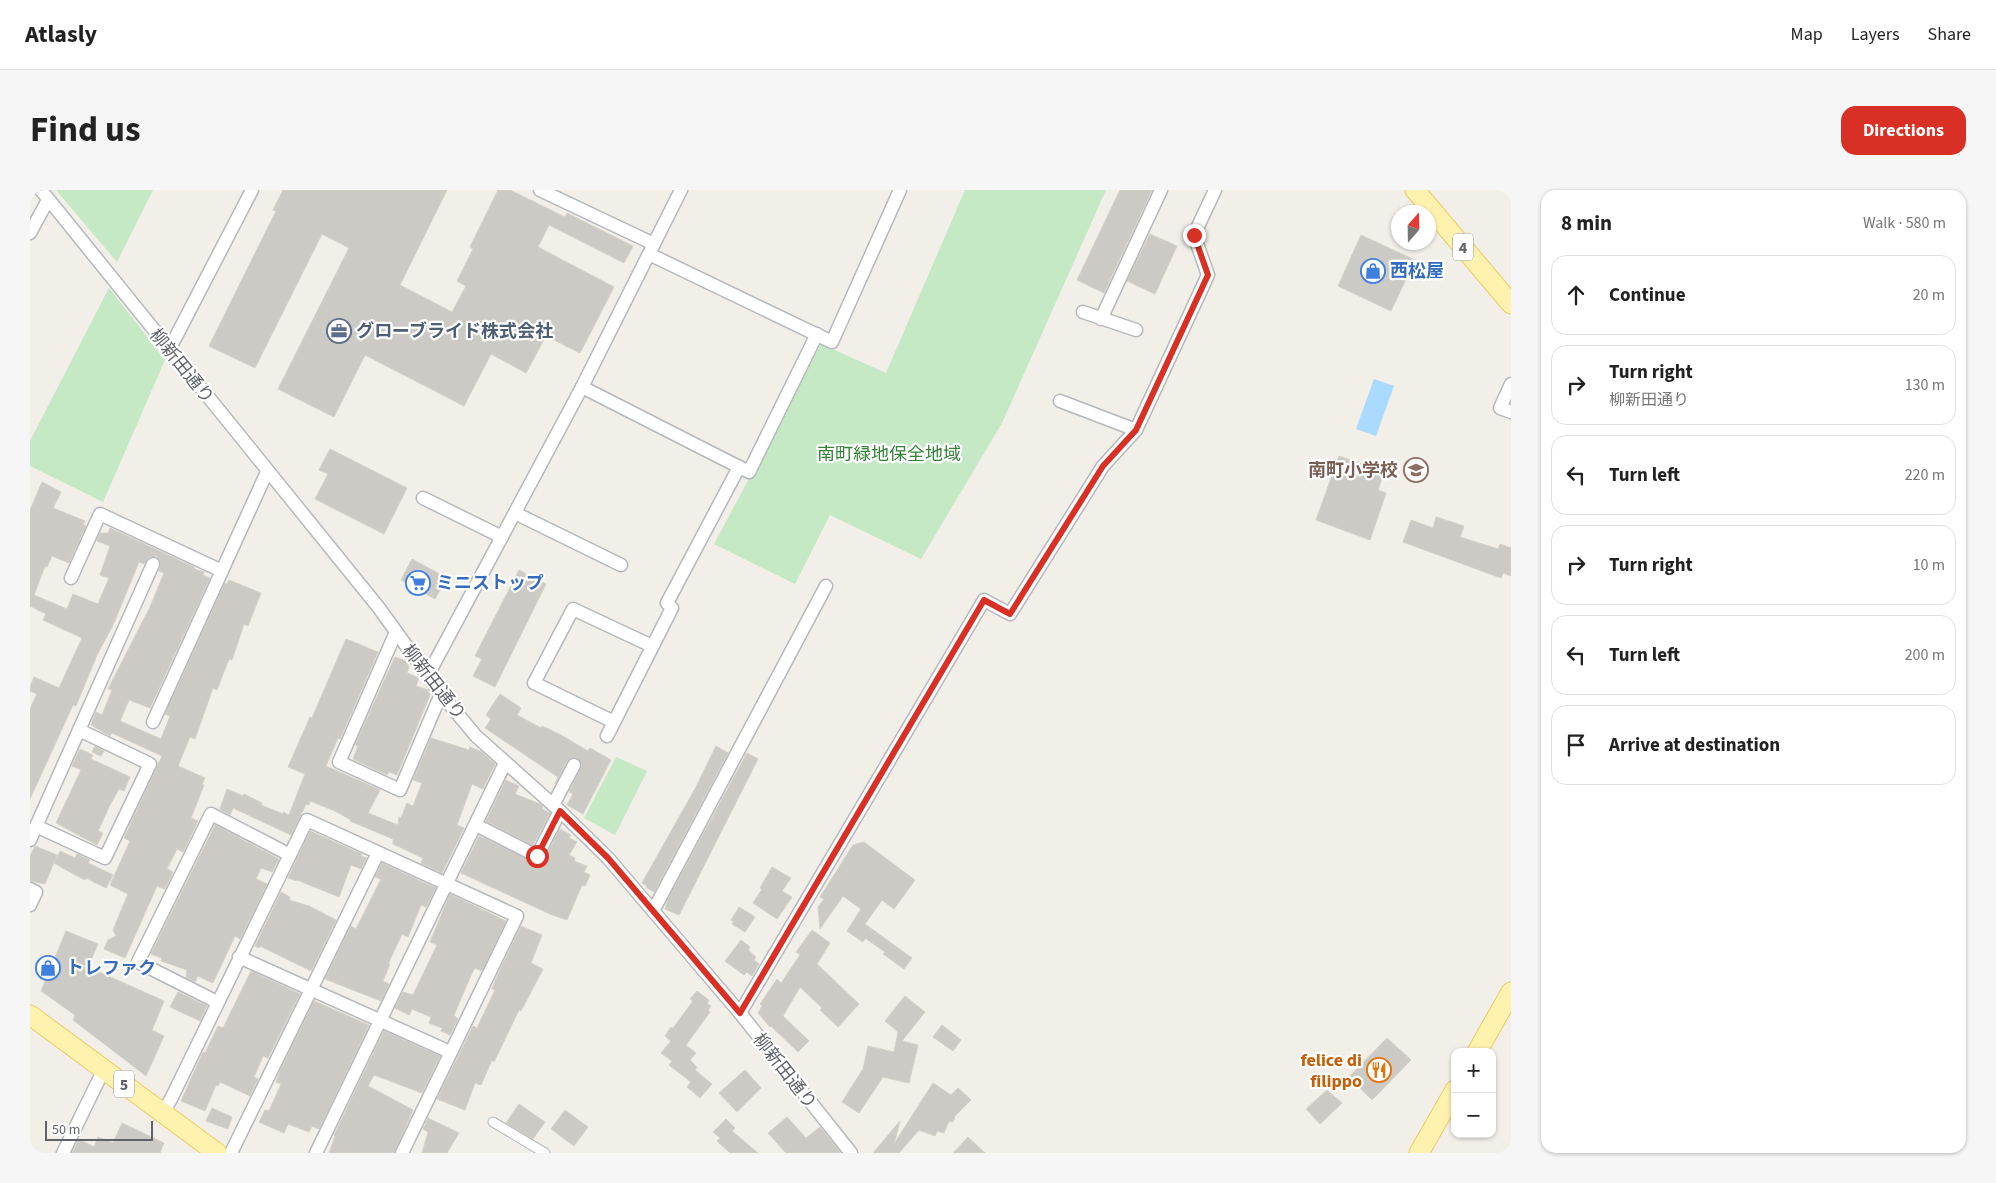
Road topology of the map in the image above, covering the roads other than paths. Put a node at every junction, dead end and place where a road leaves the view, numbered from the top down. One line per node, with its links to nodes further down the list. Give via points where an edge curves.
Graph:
1 (252, 190): 16 (street)
2 (540, 190): 10 (street)
3 (681, 190): 10 (street)
4 (900, 190): 15 (street, via 832,342)
5 (1161, 190): 13 (street)
6 (1215, 190): 21 (street, via 1194,235 1208,275)
7 (1415, 190): 11 (main road, 4)
8 (44, 195): 9 (street); 16 (street, 柳新田通り)
9 (30, 233)
10 (652, 249): 15 (street); 18 (street)
11 (1511, 304)
12 (1083, 312): 13 (street)
13 (1101, 318): 14 (street)
14 (1136, 330)
15 (817, 334): 22 (street, via 749,472)
16 (169, 350): 23 (street, 柳新田通り)
17 (1511, 384): 20 (street, via 1500,408)
18 (582, 387): 22 (street); 25 (street)
19 (1060, 401): 21 (street)
20 (1511, 412)
21 (1136, 430): 56 (street, via 1103,466 1010,614 984,600)
22 (739, 467): 33 (street, via 667,603 672,608)
23 (267, 472): 29 (street); 32 (street, 柳新田通り)
24 (422, 498): 26 (street)
25 (515, 513): 26 (street); 28 (street)
26 (502, 537): 34 (street)
27 (153, 564): 38 (street)
28 (621, 565)
29 (222, 571): 30 (street, via 100,514); 36 (street)
30 (70, 578)
31 (826, 586): 51 (street)
32 (396, 632): 34 (street, 柳新田通り); 35 (street, via 339,762 400,790)
33 (652, 646): 37 (street); 37 (street, via 573,609 534,683)
34 (428, 675): 35 (street, 柳新田通り)
35 (441, 694): 40 (street, 柳新田通り, via 476,736)
36 (153, 722)
37 (614, 722): 39 (street)
38 (79, 730): 44 (street); 44 (street, via 150,764 105,858)
39 (607, 736)
40 (505, 763): 42 (street, 柳新田通り); 43 (street)
41 (574, 765): 42 (street)
42 (556, 808): 43 (street, via 537,856); 51 (street, 柳新田通り, via 608,858)
43 (476, 825): 48 (street)
44 (36, 826): 45 (street)
45 (30, 840)
46 (378, 853): 47 (street, via 307,820); 48 (street); 53 (street)
47 (290, 854): 52 (street); 55 (street, via 211,814 138,962)
48 (448, 884): 58 (street); 60 (street, via 517,916)
49 (30, 889): 50 (street, via 36,892)
50 (30, 905)
51 (653, 911): 56 (street, 柳新田通り)
52 (239, 957): 53 (street); 55 (street)
53 (311, 990): 58 (street); 67 (street)
54 (1511, 992): 59 (main road)
55 (218, 1002): 63 (street)
56 (740, 1013): 71 (street, 柳新田通り)
57 (30, 1015): 61 (main road, 5)
58 (381, 1021): 60 (street); 68 (street)
59 (1479, 1048)
60 (450, 1052): 69 (street)
61 (104, 1069): 63 (main road, 5); 65 (street)
62 (1453, 1093): 72 (main road)
63 (163, 1112): 66 (main road, 5)
64 (493, 1122): 70 (street)
65 (63, 1153)
66 (217, 1153)
67 (231, 1153)
68 (316, 1153)
69 (402, 1153)
70 (545, 1153)
71 (851, 1153)
72 (1419, 1153)

